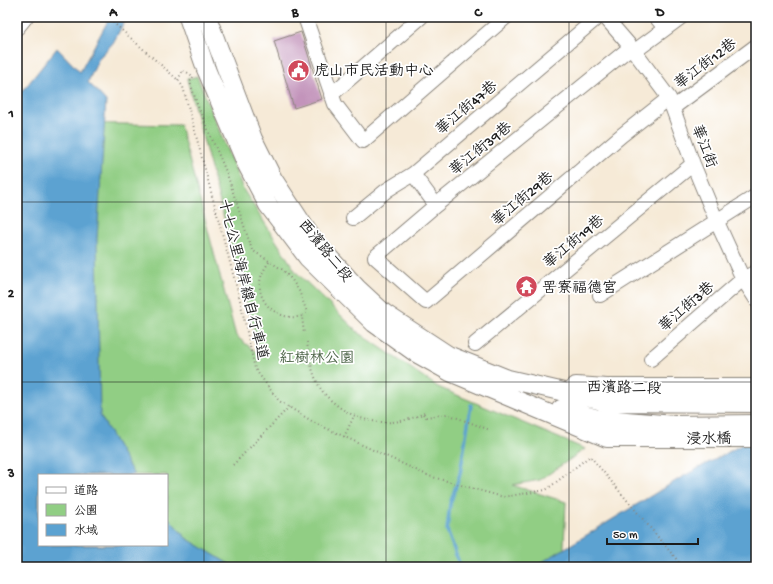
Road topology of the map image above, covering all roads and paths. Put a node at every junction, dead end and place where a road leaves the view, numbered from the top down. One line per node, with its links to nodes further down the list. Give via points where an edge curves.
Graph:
1 (26, 17): 12 (street)
2 (107, 17): 17 (path)
3 (188, 17): 16 (main road, 西濱路二段, bridge)
4 (208, 17): 36 (main road, 西濱路二段, bridge, via 253,139 273,179 313,240 384,313 448,355)
5 (421, 17): 18 (street)
6 (506, 17): 18 (street, via 364,141)
7 (598, 17): 21 (street, 華江街47巷)
8 (605, 17): 15 (street, 華江街)
9 (656, 17): 13 (street)
10 (681, 17): 13 (street, 華江街39巷)
11 (306, 18): 18 (street)
12 (17, 28)
13 (665, 28): 15 (street, 華江街39巷)
14 (756, 46): 19 (street, 華江街12巷)
15 (633, 49): 19 (street, 華江街); 23 (street, 華江街39巷)
16 (199, 72): 17 (path, via 183,70); 36 (main road, 西濱路二段, via 268,205 308,258 374,323 416,353 450,372)
17 (178, 80): 39 (path, 十七公里海岸線自行車道, via 184,87 255,369 278,401)
18 (331, 95)
19 (672, 102): 20 (street, 華江街); 28 (street, 華江街29巷, via 622,135 426,302)
20 (693, 164): 25 (street, 華江街); 34 (street, 華江街19巷)
21 (413, 174): 23 (street); 24 (street, 華江街47巷, via 387,190)
22 (756, 196): 25 (street)
23 (436, 205): 28 (street, 華江街39巷, via 375,257)
24 (353, 218)
25 (717, 222): 29 (street, 華江街); 30 (street)
26 (269, 262): 32 (path, via 262,272 260,284 267,305 274,313 295,318)
27 (756, 272): 29 (street, 華江街3巷)
28 (398, 277)
29 (743, 279): 31 (street, 華江街); 35 (street, 華江街3巷)
30 (600, 295)
31 (756, 299)
32 (302, 316)
33 (307, 342): 43 (path, via 313,372 323,391 338,406)
34 (475, 344)
35 (651, 359)
36 (503, 386): 37 (main road, 西濱路二段); 40 (main road, 西濱路二段); 46 (main road, 西濱路二段, via 607,438)
37 (756, 388)
38 (756, 402): 40 (highway, via 697,403)
39 (289, 406): 47 (path, 十七公里海岸線自行車道); 49 (path)
40 (602, 410): 46 (highway)
41 (426, 412): 42 (path)
42 (422, 414): 43 (path, via 391,423 370,422); 45 (path, via 426,417 447,414)
43 (354, 416): 47 (path)
44 (756, 425): 46 (highway, 浸水橋)
45 (490, 430)
46 (668, 432): 48 (main road, 浸水橋)
47 (344, 437): 50 (path, 十七公里海岸線自行車道, via 430,476 503,497 546,490 590,456)
48 (756, 438)
49 (233, 465)
50 (683, 567)

